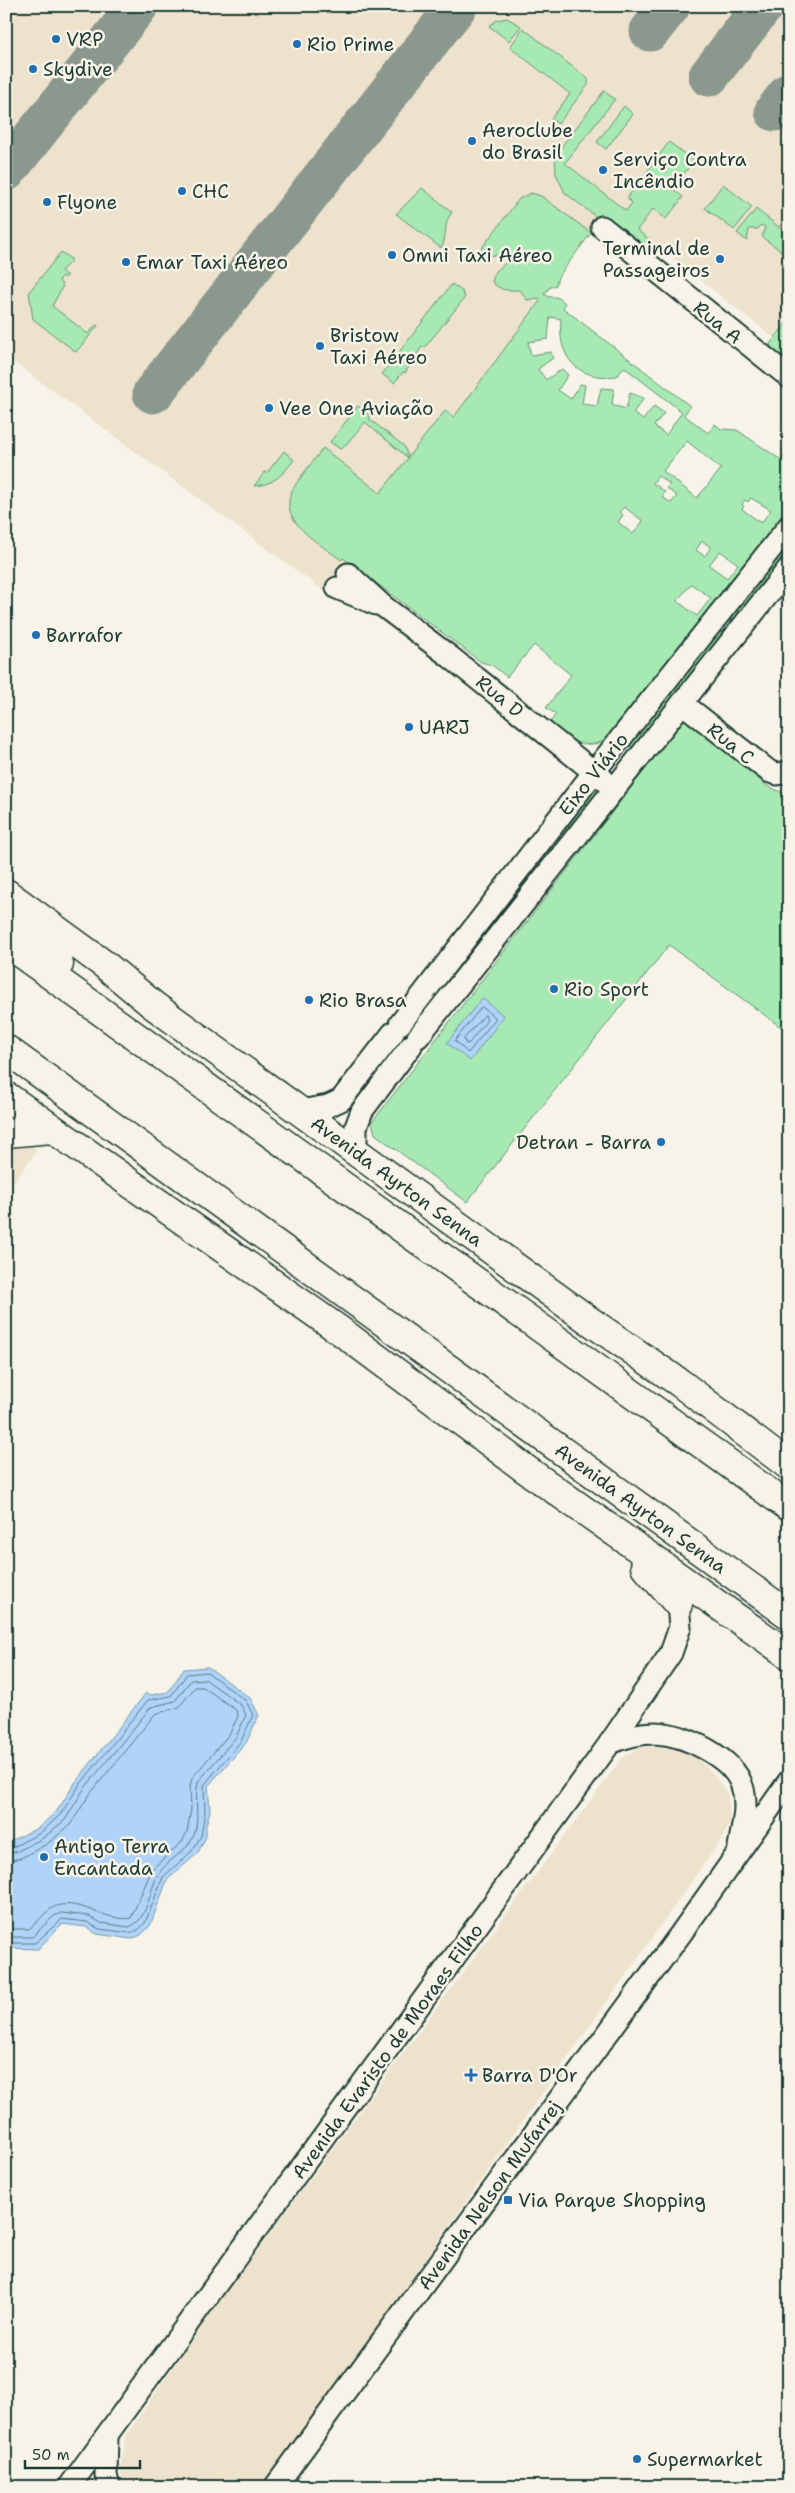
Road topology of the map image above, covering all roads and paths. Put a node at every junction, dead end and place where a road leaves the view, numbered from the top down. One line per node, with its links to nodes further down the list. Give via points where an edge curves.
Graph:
1 (602, 227): 2 (street, Rua A)
2 (789, 378)
3 (789, 526): 7 (street, Eixo Viário)
4 (789, 568): 6 (street, Eixo Viário)
5 (343, 581): 9 (street, Rua D, via 383,606)
6 (682, 703): 8 (street, Eixo Viário); 10 (street, Rua C, via 758,765 770,772)
7 (615, 746): 8 (street); 9 (street, Eixo Viário)
8 (635, 762): 11 (street, Eixo Viário)
9 (594, 772): 11 (street, Rua D); 20 (street, Eixo Viário, via 397,1028)
10 (786, 773)
11 (614, 788): 20 (street, Eixo Viário, via 414,1042)
12 (6, 893): 21 (highway, Avenida Ayrton Senna)
13 (6, 916): 15 (highway, via 58,963)
14 (6, 943): 15 (highway, Avenida Ayrton Senna)
15 (77, 993): 25 (highway, Avenida Ayrton Senna)
16 (6, 1049): 18 (highway, Avenida Ayrton Senna)
17 (6, 1064): 18 (highway)
18 (60, 1088): 26 (highway, Avenida Ayrton Senna)
19 (6, 1096): 22 (highway, Avenida Ayrton Senna)
20 (358, 1097): 21 (street, Eixo Viário); 24 (street, Eixo Viário)
21 (300, 1111): 24 (highway, Avenida Ayrton Senna)
22 (52, 1129): 23 (highway); 29 (highway, Avenida Ayrton Senna, via 342,1332)
23 (6, 1133)
24 (356, 1152): 27 (highway, Avenida Ayrton Senna)
25 (388, 1218): 27 (highway); 30 (highway, Avenida Ayrton Senna)
26 (357, 1303): 29 (highway, via 434,1388 493,1437); 33 (highway, Avenida Ayrton Senna)
27 (587, 1319): 28 (highway, Avenida Ayrton Senna)
28 (789, 1466)
29 (524, 1468): 31 (highway, Avenida Ayrton Senna)
30 (789, 1507)
31 (618, 1535): 32 (highway); 34 (highway, Avenida Ayrton Senna)
32 (678, 1604): 35 (street, Avenida Evaristo de Moraes Filho, via 680,1627 671,1653)
33 (789, 1615)
34 (789, 1655)
35 (610, 1743): 37 (street, via 626,1737 662,1734 703,1748 733,1768 743,1788 745,1801); 38 (street, Avenida Evaristo de Moraes Filho)
36 (789, 1781): 37 (street, Avenida Nelson Mufarrej)
37 (738, 1852): 41 (street, Avenida Nelson Mufarrej)
38 (106, 2438): 39 (street, Avenida Evaristo de Moraes Filho); 40 (street)
39 (69, 2487)
40 (109, 2487)
41 (275, 2487)

